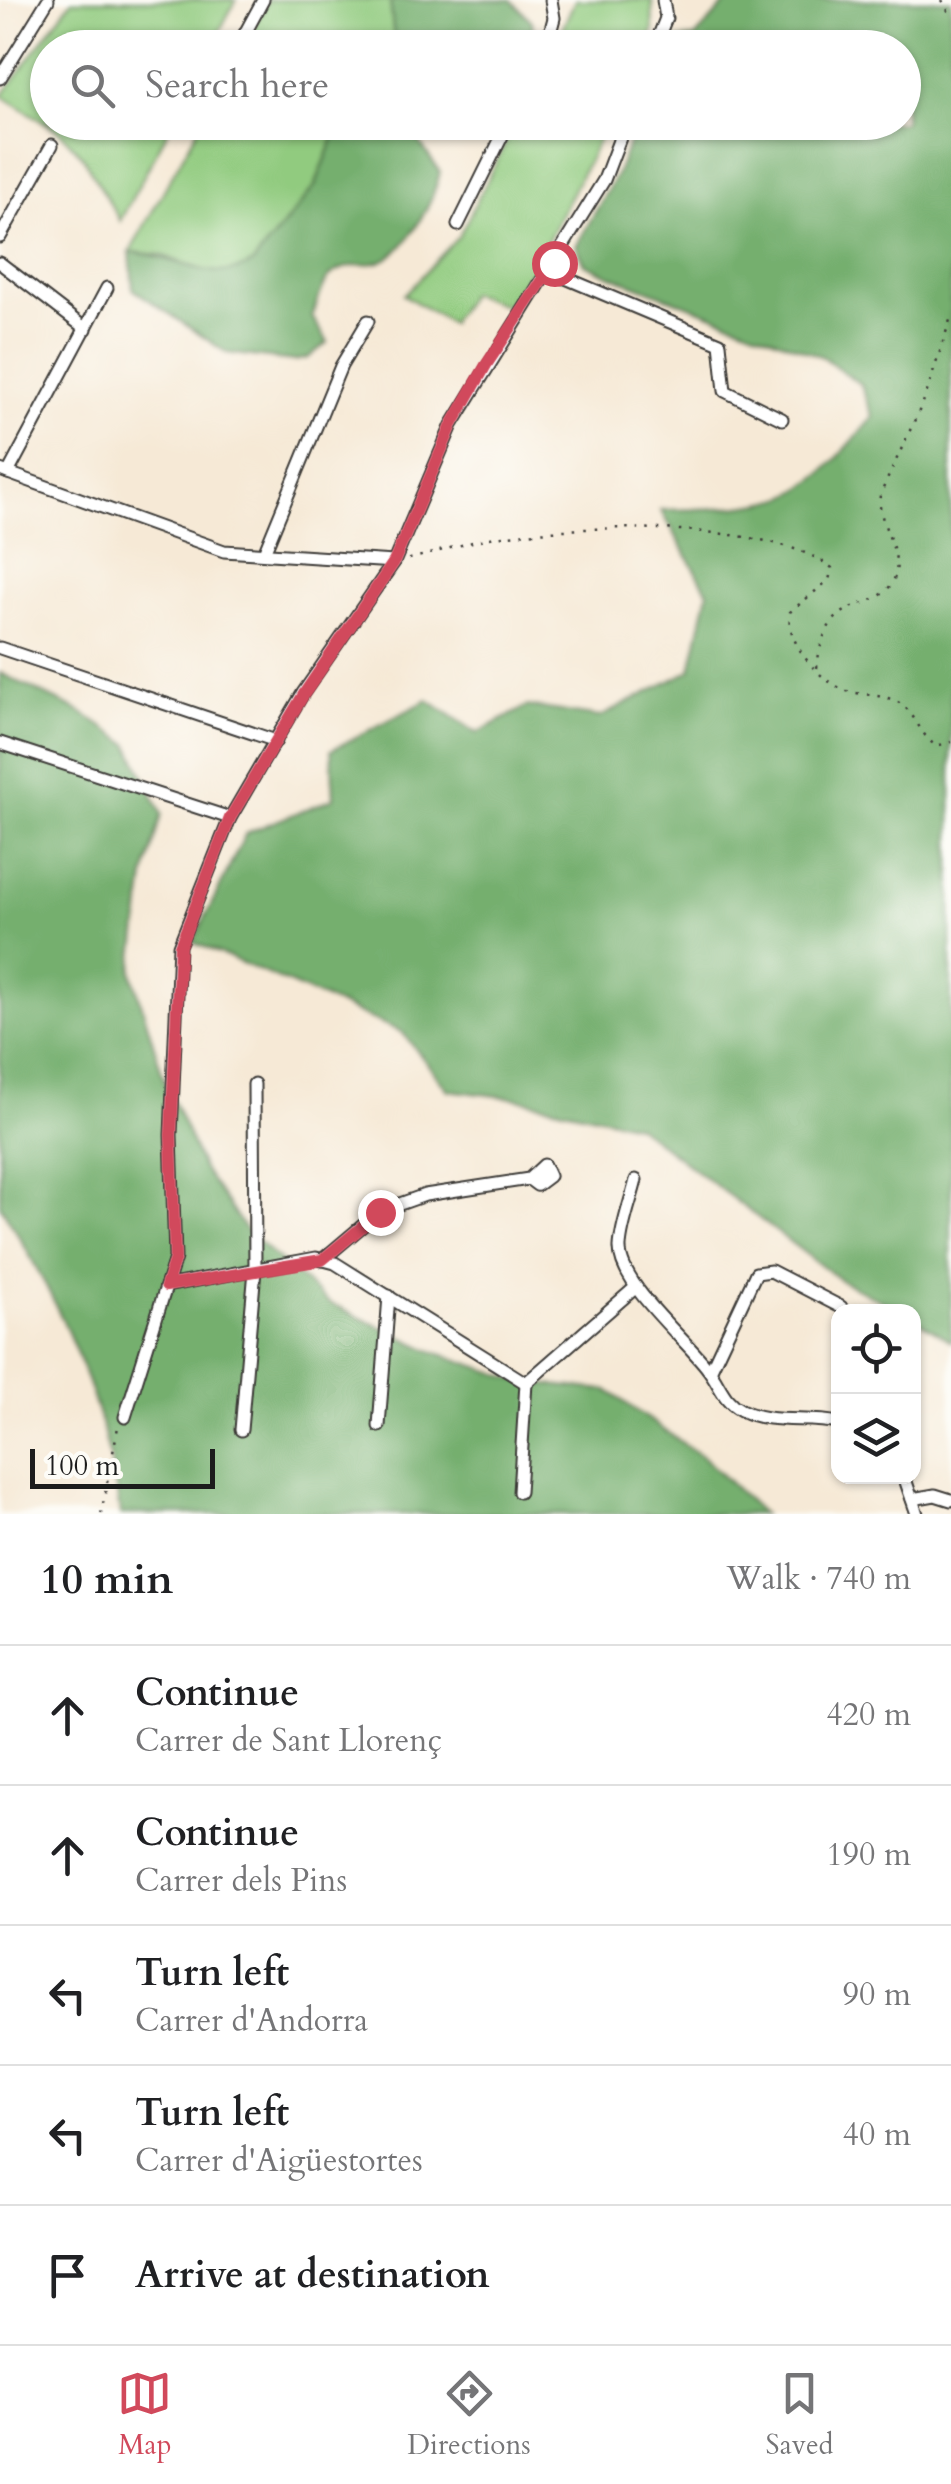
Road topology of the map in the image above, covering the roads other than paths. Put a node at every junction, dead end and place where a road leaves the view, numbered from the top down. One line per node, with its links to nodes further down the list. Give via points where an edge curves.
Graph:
1 (48, 0): 10 (street)
2 (262, 0): 7 (street)
3 (551, 0): 6 (street)
4 (559, 0): 6 (street)
5 (663, 0): 9 (street)
6 (554, 18): 8 (street)
7 (246, 30)
8 (551, 30)
9 (661, 30)
10 (0, 78)
11 (500, 140): 14 (street)
12 (619, 140): 17 (street, via 604,180)
13 (52, 145): 15 (street)
14 (458, 225)
15 (0, 237)
16 (0, 263): 20 (street)
17 (549, 272): 21 (street, via 720,343 725,391); 24 (street, via 452,425)
18 (107, 288): 20 (street)
19 (368, 321): 23 (street, via 341,366)
20 (86, 329): 22 (street)
21 (782, 419)
22 (4, 472): 23 (street, via 187,541)
23 (264, 553): 24 (street)
24 (394, 562): 26 (street)
25 (0, 648): 26 (street)
26 (276, 741): 28 (street)
27 (0, 744): 28 (street)
28 (230, 818): 34 (street, via 180,946 171,1135 175,1258)
29 (254, 1084): 33 (street)
30 (529, 1179): 32 (street, via 425,1195 380,1212)
31 (636, 1180): 35 (street, via 619,1250)
32 (322, 1260): 33 (street); 36 (street)
33 (255, 1270): 34 (street); 43 (street)
34 (166, 1286): 40 (street)
35 (636, 1287): 38 (street); 39 (street)
36 (389, 1296): 39 (street); 42 (street)
37 (834, 1304): 38 (street, via 771,1271 756,1273)
38 (710, 1371): 41 (street, via 722,1395 741,1410 774,1420)
39 (526, 1384): 45 (street)
40 (122, 1421)
41 (831, 1422)
42 (379, 1426)
43 (241, 1430)
44 (907, 1484): 46 (street)
45 (519, 1492)
46 (912, 1499): 47 (street); 48 (street)
47 (951, 1500)
48 (917, 1514)

